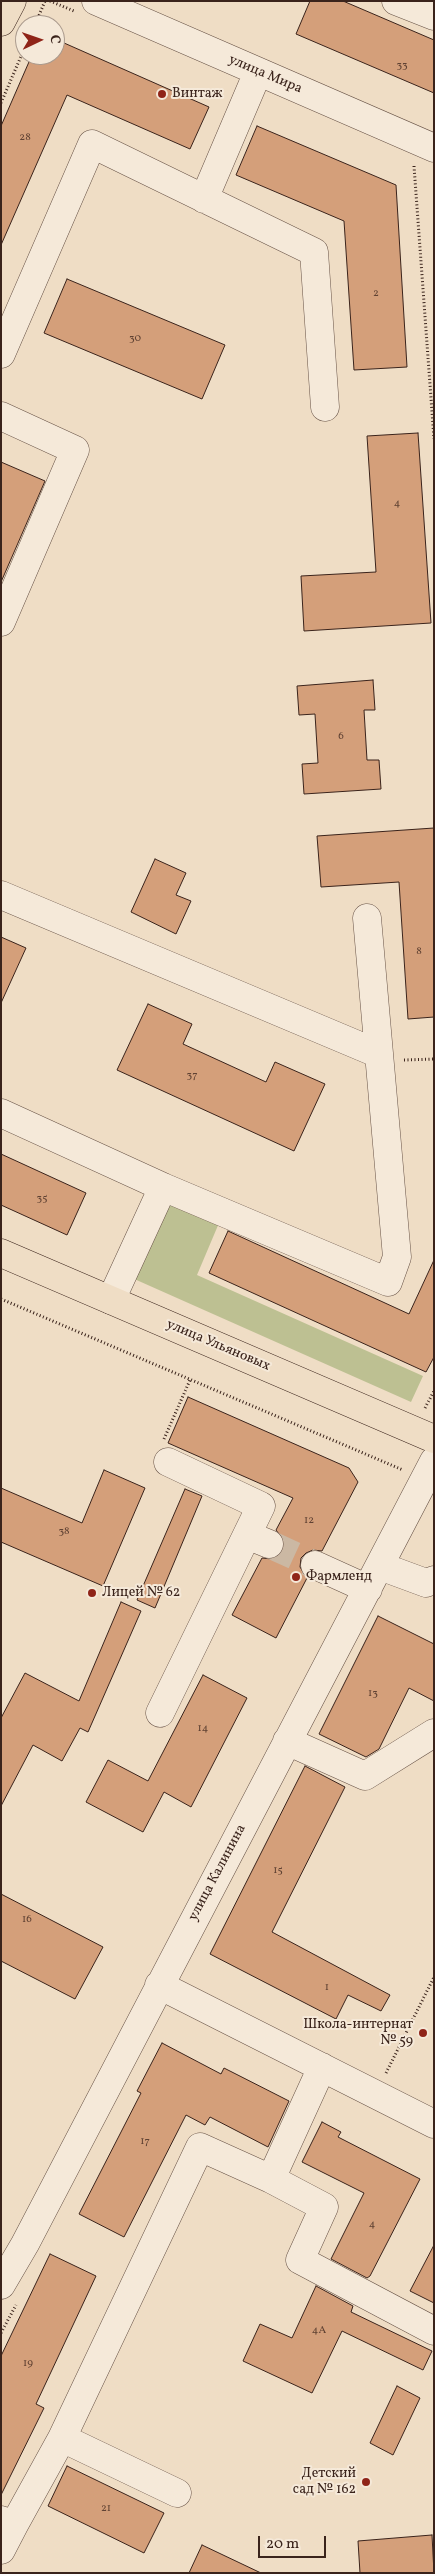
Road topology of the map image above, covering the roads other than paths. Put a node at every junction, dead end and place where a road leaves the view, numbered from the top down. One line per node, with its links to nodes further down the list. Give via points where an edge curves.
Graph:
1 (12, 1): 5 (main road)
2 (396, 1): 4 (street)
3 (111, 4): 6 (street, улица Мира)
4 (434, 16)
5 (1, 22)
6 (258, 72): 7 (street, улица Мира); 8 (street)
7 (424, 155)
8 (204, 198): 9 (street, via 92,144); 10 (street, via 314,252)
9 (1, 354)
10 (325, 407)
11 (1, 416): 12 (street, via 75,450)
12 (1, 622)
13 (1, 895): 15 (street)
14 (367, 918): 15 (street)
15 (380, 1054): 17 (street, via 397,1257 388,1282)
16 (1, 1114): 17 (street)
17 (163, 1187): 19 (street)
18 (1, 1253): 19 (main road, улица Ульяновых)
19 (111, 1300): 20 (main road, улица Ульяновых)
20 (434, 1439)
21 (168, 1462): 26 (street, via 261,1506 258,1540)
22 (429, 1470): 24 (street, улица Калинина)
23 (315, 1564): 24 (street)
24 (374, 1577): 25 (street, via 426,1583); 28 (street, улица Калинина)
25 (434, 1580)
26 (160, 1713)
27 (434, 1733): 28 (street, via 365,1776)
28 (288, 1742): 29 (street, улица Калинина)
29 (159, 1985): 30 (street); 33 (street, улица Калинина)
30 (322, 2067): 31 (street); 32 (street)
31 (434, 2124)
32 (271, 2178): 34 (street, via 324,2207 300,2260); 35 (street, via 200,2147)
33 (1, 2285)
34 (434, 2331)
35 (62, 2438): 36 (street); 37 (street)
36 (177, 2493)
37 (7, 2523): 38 (street)
38 (1, 2550)

